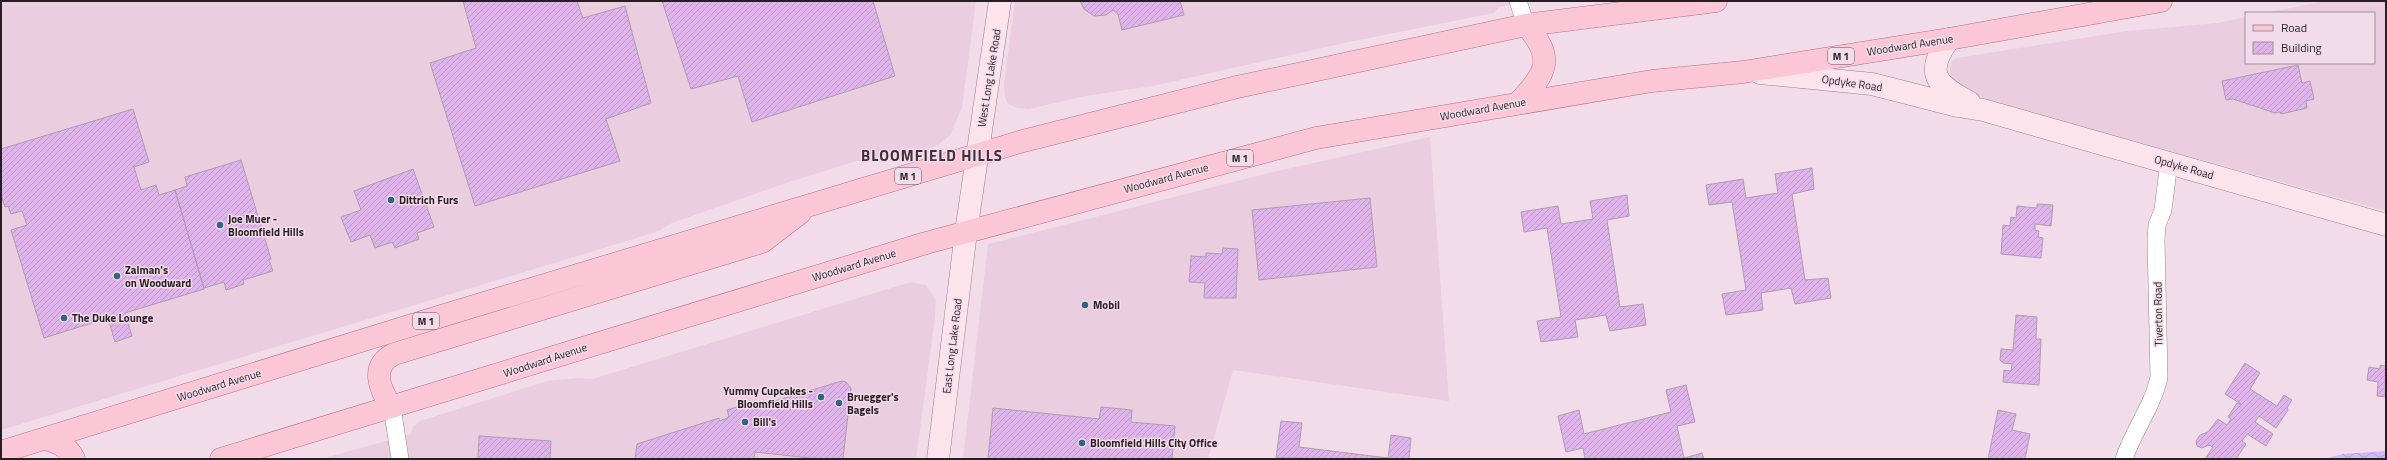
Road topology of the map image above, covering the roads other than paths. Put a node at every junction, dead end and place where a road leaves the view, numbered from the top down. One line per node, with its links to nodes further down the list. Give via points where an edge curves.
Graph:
1 (1000, 1): 12 (main road, West Long Lake Road)
2 (1518, 1): 6 (street)
3 (1716, 1): 6 (main road, Woodward Avenue / M 1)
4 (2104, 1): 7 (main road)
5 (2161, 1): 7 (main road, Woodward Avenue / M 1)
6 (1526, 26): 10 (main road, via 1539,40 1545,55 1538,82); 12 (main road, Woodward Avenue / M 1, via 1237,87 1022,141)
7 (2012, 27): 8 (main road, Woodward Avenue / M 1)
8 (1949, 39): 9 (main road, Woodward Avenue / M 1); 11 (main road, Opdyke Road, via 1939,52 1936,64 1940,84)
9 (1743, 72): 10 (main road, Woodward Avenue / M 1, via 1652,81); 11 (main road, Opdyke Road, via 1872,84)
10 (1519, 102): 16 (main road, Woodward Avenue / M 1, via 1316,138)
11 (1983, 110): 13 (main road, Opdyke Road)
12 (977, 155): 14 (main road, Woodward Avenue / M 1); 16 (main road, West Long Lake Road)
13 (2169, 162): 15 (main road, Opdyke Road); 24 (street, Tiverton Road, via 2156,240 2159,377 2154,394)
14 (809, 206): 17 (main road, via 762,242 385,358 381,366 379,385); 18 (main road, Woodward Avenue / M 1, via 448,314)
15 (2386, 225)
16 (966, 232): 17 (main road, Woodward Avenue / M 1); 23 (main road, East Long Lake Road)
17 (392, 406): 21 (main road, Woodward Avenue / M 1); 22 (street)
18 (45, 439): 19 (main road, Woodward Avenue / M 1); 20 (main road, via 62,445)
19 (1, 452)
20 (74, 459)
21 (221, 459)
22 (400, 459)
23 (938, 459)
24 (2124, 459)

